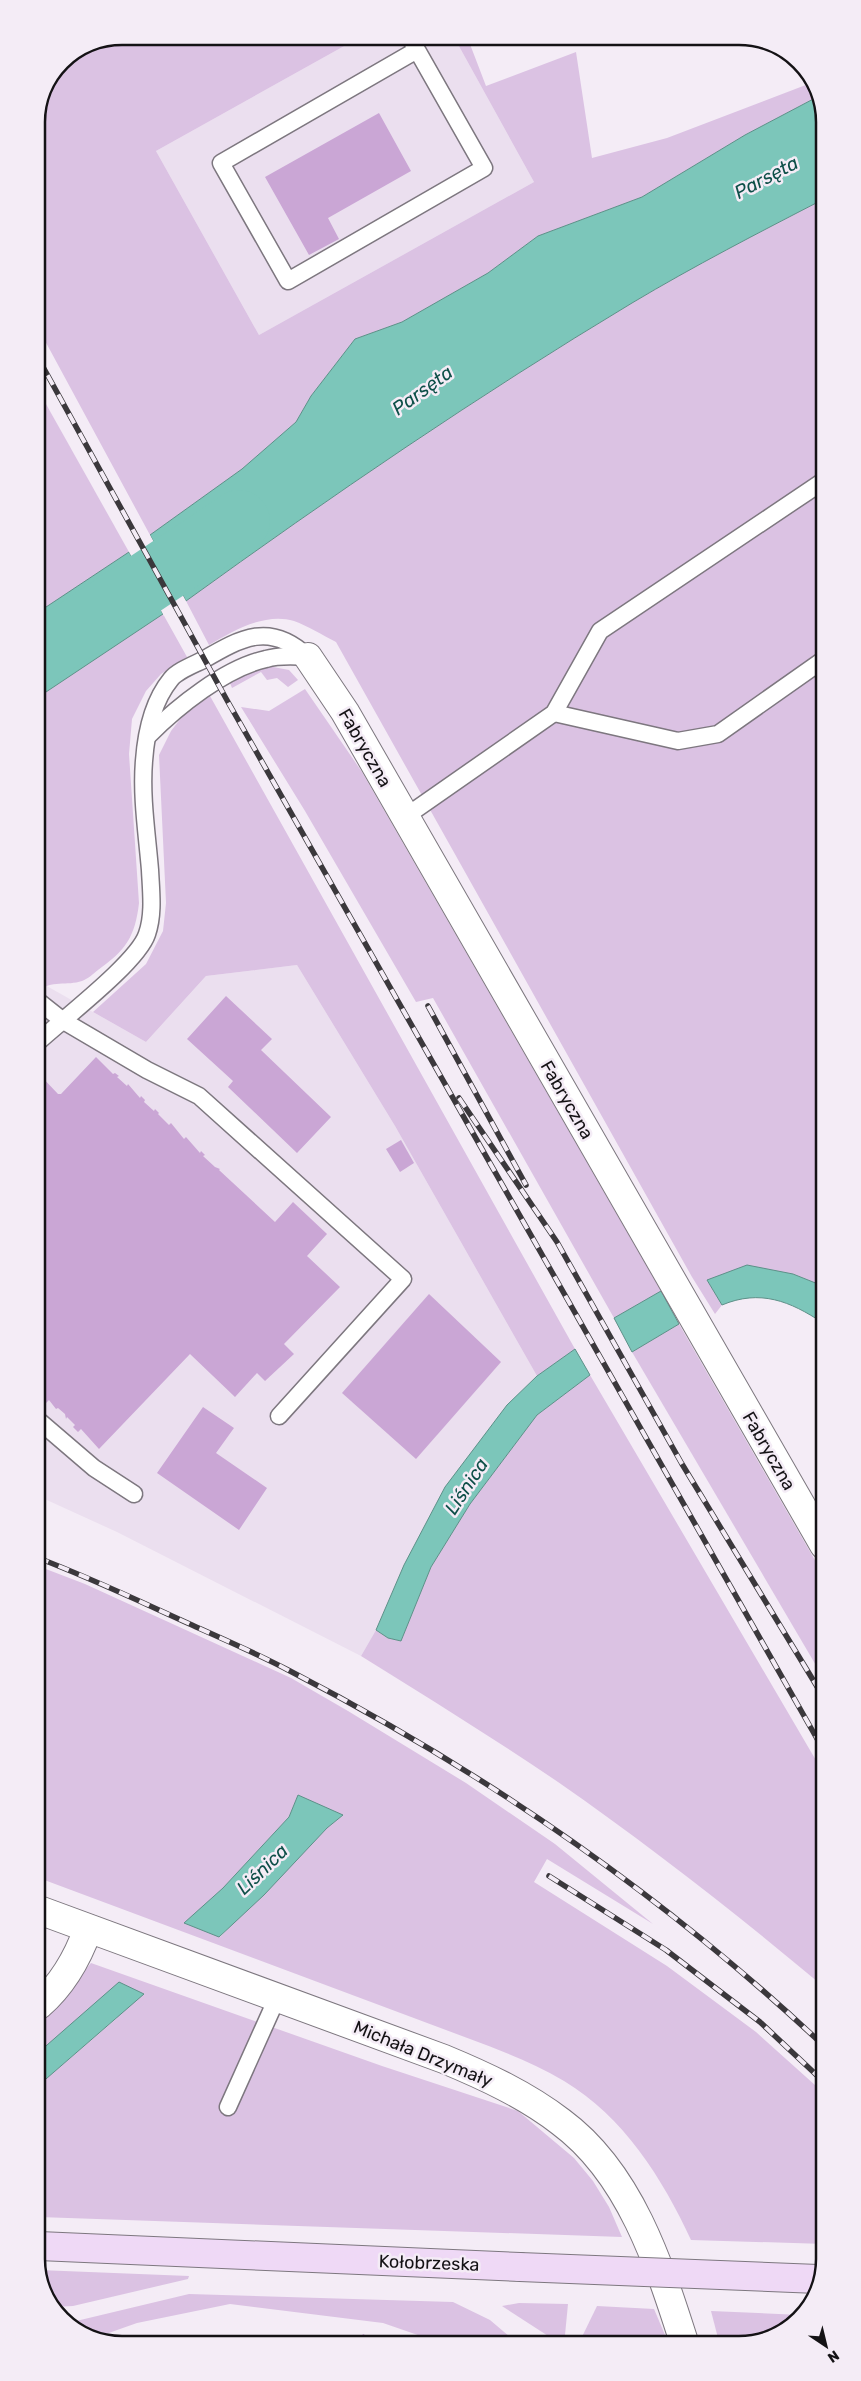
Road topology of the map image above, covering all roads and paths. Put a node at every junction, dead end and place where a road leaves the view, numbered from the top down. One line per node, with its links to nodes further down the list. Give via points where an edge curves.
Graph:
1 (414, 45): 1 (lane, via 484,168 288,281 221,163)
2 (816, 486): 5 (lane, via 600,631)
3 (308, 656): 6 (lane, via 266,658 248,664 189,699); 6 (lane, via 295,644 269,635 238,640 172,678 154,709); 7 (street, Fabryczna, via 345,712)
4 (816, 664): 5 (lane, via 718,734 678,741)
5 (554, 713): 7 (lane)
6 (148, 736): 9 (lane, via 144,761 151,913 147,934 138,950)
7 (405, 817): 14 (street, Fabryczna)
8 (45, 1007): 9 (lane)
9 (62, 1020): 10 (lane); 11 (lane, via 199,1096 403,1279)
10 (45, 1036)
11 (279, 1416)
12 (45, 1426): 13 (lane, via 94,1468)
13 (134, 1494)
14 (816, 1531)
15 (45, 1912): 16 (street, Michała Drzymały)
16 (88, 1929): 17 (street, via 80,1952); 18 (street, Michała Drzymały)
17 (45, 1998)
18 (277, 1998): 19 (lane); 22 (street, Michała Drzymały, via 472,2071 524,2097 572,2130 598,2158 629,2204 658,2267)
19 (228, 2107)
20 (45, 2246): 21 (main road, Kołobrzeska, bridge)
21 (814, 2279)
22 (682, 2336)

